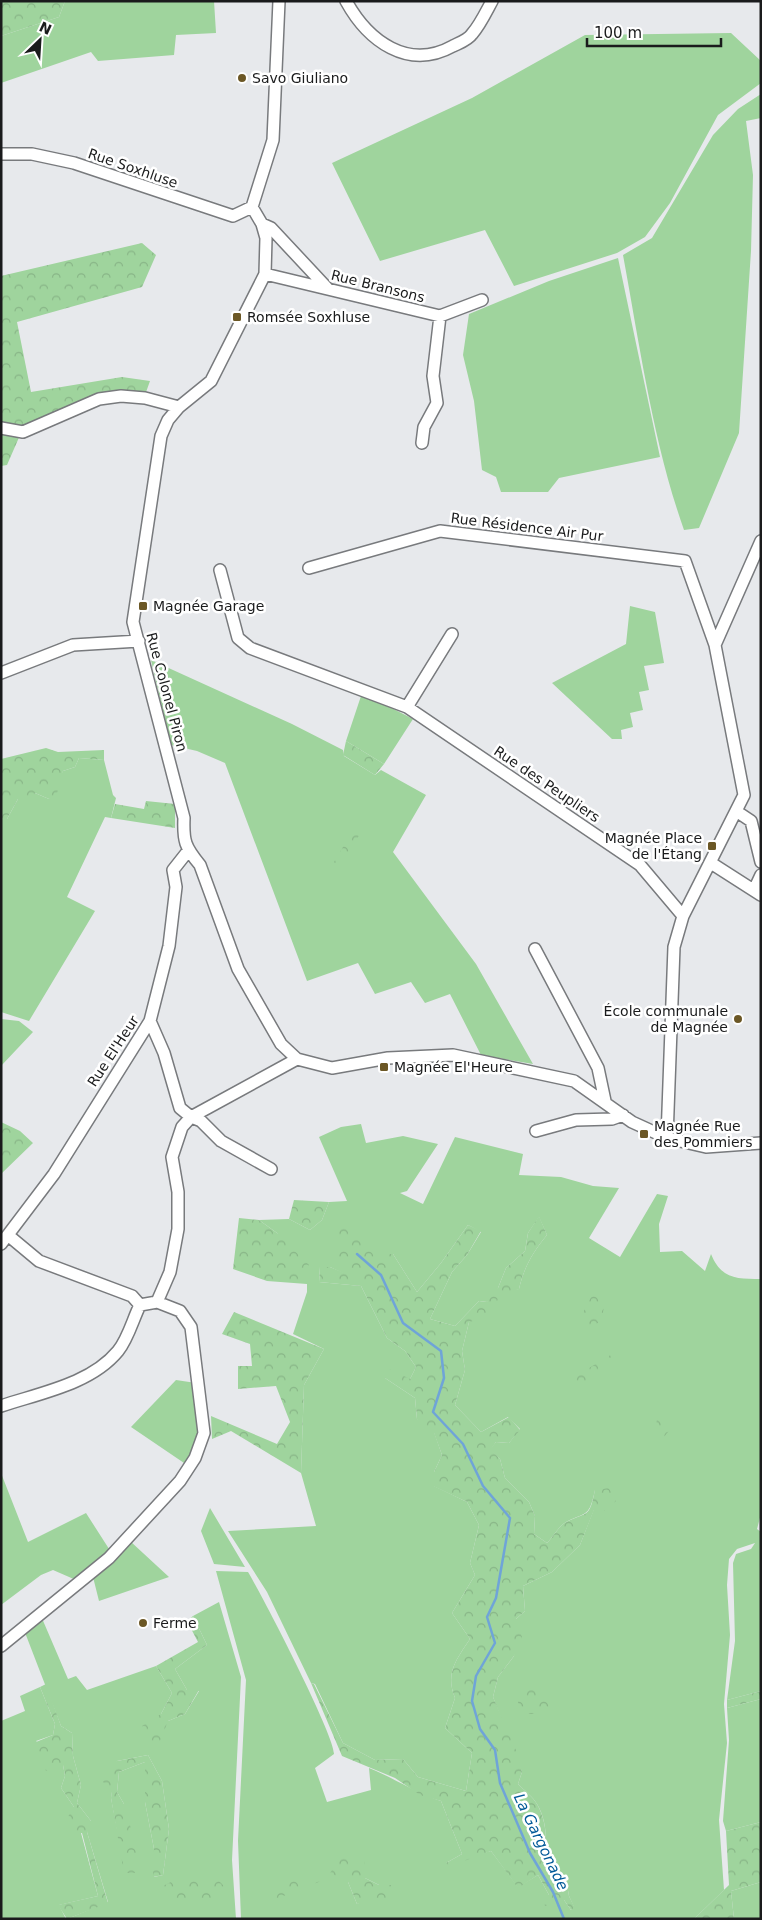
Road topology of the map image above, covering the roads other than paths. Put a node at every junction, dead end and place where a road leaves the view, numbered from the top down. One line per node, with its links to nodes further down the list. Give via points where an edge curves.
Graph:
1 (279, 1): 5 (street, via 273,140)
2 (346, 1): 3 (street, via 353,14 385,47 415,55 441,53 472,35)
3 (492, 1)
4 (1, 154): 5 (street, Rue Soxhluse, via 32,154 74,164 232,216)
5 (252, 207): 6 (street, Rue Colonel Piron)
6 (262, 224): 7 (street, Rue Colonel Piron, via 266,238); 8 (street, via 271,228)
7 (265, 274): 8 (street, Rue Bransons); 11 (street, Rue Colonel Piron, via 211,380)
8 (328, 289): 10 (street, Rue Bransons)
9 (482, 300): 10 (street, Rue Bransons)
10 (440, 316): 13 (street, via 433,376 437,403 424,427)
11 (179, 407): 12 (street, via 145,398 121,396 99,399 23,432); 18 (street, Rue Colonel Piron, via 161,436 133,622)
12 (1, 428)
13 (422, 443)
14 (761, 541): 19 (street)
15 (309, 568): 19 (street, Rue Résidence Air Pur, via 440,531 685,561)
16 (220, 570): 21 (street, Rue des Peupliers, via 238,638 250,648)
17 (452, 634): 21 (street)
18 (139, 641): 20 (street, via 73,645); 23 (street, Rue Colonel Piron, via 184,818 183,838)
19 (715, 645): 22 (street, via 744,794)
20 (1, 673)
21 (407, 707): 28 (street, Rue des Peupliers, via 640,865)
22 (736, 811): 24 (street, via 751,821); 25 (street)
23 (188, 851): 30 (street, Rue El'Heur, via 173,870 176,887 169,946); 31 (street, Rue Colonel Piron, via 200,865 238,969 281,1044)
24 (761, 862)
25 (710, 863): 27 (street); 28 (street)
26 (761, 875): 27 (street)
27 (757, 893)
28 (684, 916): 36 (street, via 674,947)
29 (535, 949): 32 (street, via 598,1068)
30 (150, 1021): 34 (street, via 164,1053 180,1108); 39 (street, Rue El'Heur, via 54,1174)
31 (297, 1059): 32 (street, via 332,1068 388,1058 453,1054 574,1081); 34 (street)
32 (606, 1101): 33 (street)
33 (623, 1115): 35 (street, via 612,1119 576,1120); 36 (street)
34 (191, 1117): 38 (street, via 201,1121 221,1141); 40 (street, via 182,1127 172,1157 178,1192 178,1229 170,1272)
35 (536, 1131)
36 (668, 1138): 37 (street, via 706,1147)
37 (761, 1143)
38 (272, 1169)
39 (5, 1240): 41 (street, via 39,1261 132,1296)
40 (157, 1302): 41 (street); 43 (street, via 180,1311 191,1327 204,1433 195,1458 180,1482 109,1558)
41 (140, 1305): 42 (street, via 120,1349 106,1364 66,1386)
42 (1, 1406)
43 (1, 1646)

